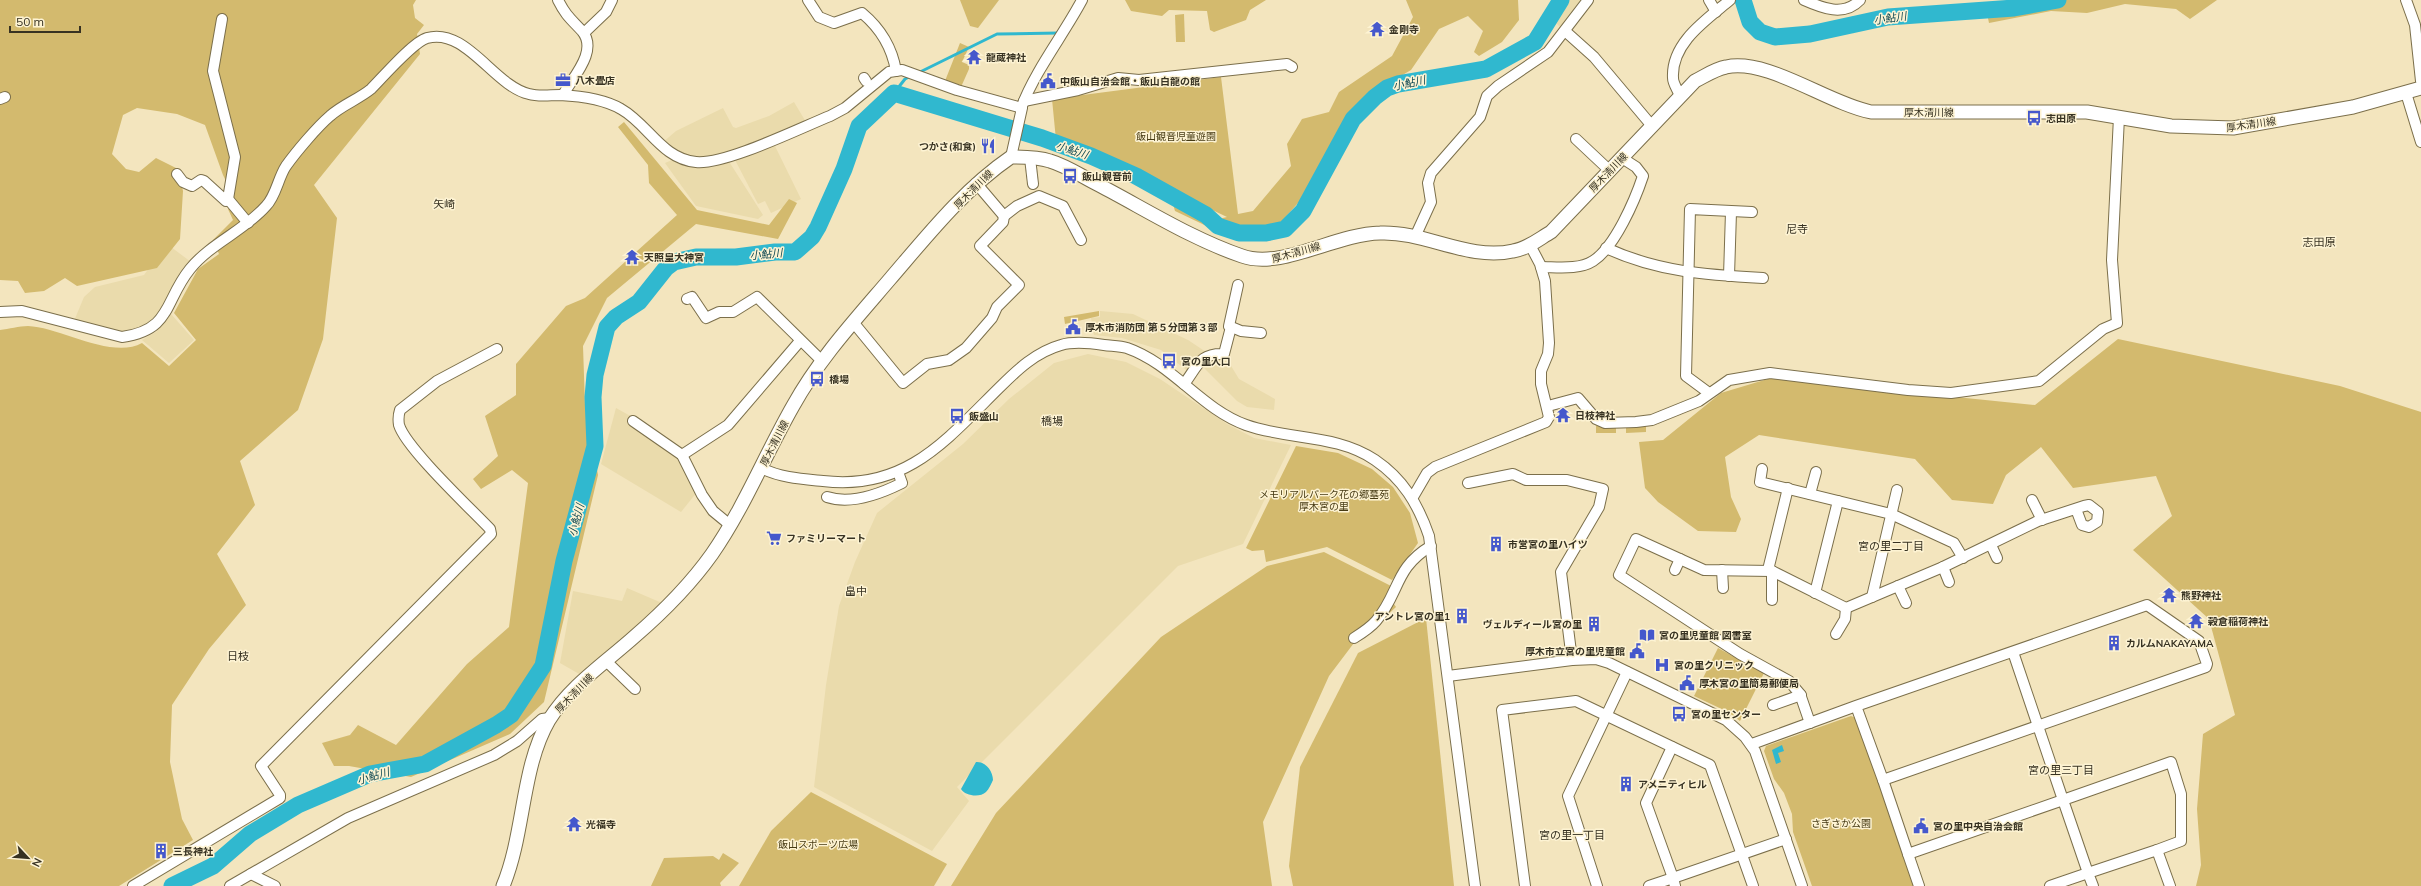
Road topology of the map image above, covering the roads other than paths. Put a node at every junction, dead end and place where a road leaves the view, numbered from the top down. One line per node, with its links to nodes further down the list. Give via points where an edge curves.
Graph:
1 (558, 0): 14 (street, via 566,16)
2 (612, 0): 14 (street, via 606,12)
3 (808, 0): 16 (street, via 819,17 834,23 862,13 872,21 880,30 891,52)
4 (1082, 0): 22 (street)
5 (1588, 0): 13 (street)
6 (1709, 0): 11 (street)
7 (1730, 0): 11 (street)
8 (1804, 0): 9 (street, via 1834,10 1855,5)
9 (1860, 0)
10 (2406, 0): 17 (street, via 2415,25)
11 (1717, 11): 21 (street, via 1683,43 1676,56 1673,80)
12 (222, 19): 34 (street, via 213,71 235,157)
13 (1565, 31): 24 (street, via 1594,57); 39 (street, via 1548,52 1487,96 1480,117 1431,173 1428,183 1431,202)
14 (584, 33): 20 (street, via 586,55)
15 (1292, 66): 22 (street, via 1287,64 1139,80 1118,78)
16 (896, 71): 20 (street, via 889,72 845,108 830,116 711,162 696,162 672,155 635,119 619,108 604,102); 22 (street, via 918,74 956,90)
17 (2421, 81)
18 (2421, 88): 19 (main road, 厚木清川線)
19 (2406, 92): 23 (main road, 厚木清川線, via 2353,107 2233,128 2171,126); 26 (street)
20 (563, 95): 38 (street, via 524,93 452,39 426,38 368,91 330,116 285,167 268,205)
21 (1680, 96): 23 (main road, 厚木清川線, via 1695,81 1711,72 1742,65 1760,68 1838,102 1871,112 2087,112); 24 (main road, 厚木清川線)
22 (1022, 107): 27 (street)
23 (2119, 117): 57 (street, via 2112,260 2117,323 2103,329 2039,381 1951,393 1770,373 1729,380)
24 (1652, 126): 29 (main road, 厚木清川線)
25 (1576, 139): 30 (street)
26 (2421, 142)
27 (1012, 151): 28 (main road, 厚木清川線); 32 (main road, 厚木清川線)
28 (1030, 158): 33 (street); 39 (main road, 厚木清川線, via 1050,161 1217,246 1252,260 1280,258 1362,234 1399,233)
29 (1622, 158): 30 (main road, 厚木清川線); 42 (street, via 1636,167 1643,176 1631,207)
30 (1609, 170): 41 (main road, 厚木清川線, via 1559,224)
31 (177, 174): 34 (street, via 187,185 192,186 201,180 204,181 226,201)
32 (976, 183): 37 (street); 50 (main road, 厚木清川線)
33 (1033, 184)
34 (228, 199): 38 (street)
35 (1731, 212): 36 (street); 44 (street, via 1690,209); 45 (street)
36 (1752, 212)
37 (1004, 216): 40 (street, via 1017,206 1039,196 1063,206); 50 (street, via 1003,222 980,246 1019,285 997,307 992,318 966,348 949,360 927,364 903,383)
38 (248, 223): 49 (street, via 202,257 190,270 167,311 155,326 137,335 122,336 22,311)
39 (1415, 237): 41 (main road, 厚木清川線, via 1477,251 1499,253 1515,251)
40 (1081, 240)
41 (1530, 245): 43 (street)
42 (1606, 248): 43 (street, via 1593,261 1572,267); 44 (street, via 1661,268)
43 (1541, 267): 58 (street, via 1545,281 1549,343 1548,354 1540,371 1540,384)
44 (1688, 272): 45 (street); 57 (street, via 1686,376)
45 (1729, 276): 46 (street)
46 (1763, 278)
47 (1238, 285): 51 (street, via 1229,326)
48 (692, 297): 53 (street, via 706,318 719,312 733,312 757,297)
49 (0, 312)
50 (853, 322): 55 (main road, 厚木清川線)
51 (1231, 327): 52 (street); 56 (street, via 1224,354 1205,356)
52 (1261, 333)
53 (800, 341): 55 (street); 60 (street, via 728,425)
54 (497, 349): 121 (street, via 437,381 400,410 398,416 399,426 410,444 490,528 491,534 261,766 280,798)
55 (822, 361): 61 (main road, 厚木清川線, via 793,406)
56 (1184, 384): 63 (street, via 1152,360 1126,348 1090,342 1062,344 1041,353 1016,372 937,448); 70 (street, via 1204,401 1246,425 1332,442 1360,452 1394,475)
57 (1709, 393): 58 (street, via 1699,401 1652,420 1636,422 1605,423 1596,419 1578,398)
58 (1548, 406): 70 (street, via 1549,417 1546,422 1436,467 1427,473)
59 (632, 422): 60 (street)
60 (682, 455): 76 (street, via 702,495 713,511)
61 (761, 468): 63 (street, via 773,474 832,482 876,479); 76 (main road, 厚木清川線)
62 (1762, 469): 66 (street, via 1760,482)
63 (898, 472): 69 (street, via 902,483 888,490 841,501)
64 (1816, 472): 68 (street)
65 (1468, 483): 97 (street, via 1492,481 1513,474 1526,480 1567,480 1606,490 1599,507 1561,572)
66 (1788, 488): 68 (street); 85 (street)
67 (1897, 490): 74 (street)
68 (1810, 494): 72 (street)
69 (827, 497)
70 (1413, 497): 78 (street)
71 (2032, 500): 75 (street)
72 (1838, 501): 74 (street); 89 (street)
73 (2076, 509): 75 (street)
74 (1892, 514): 79 (street, via 1954,543); 90 (street)
75 (2042, 520): 77 (street)
76 (730, 525): 98 (main road, 厚木清川線, via 686,586 663,611)
77 (1991, 545): 79 (street); 80 (street)
78 (1431, 546): 95 (street, via 1419,553 1406,566 1377,620); 100 (street)
79 (1963, 558): 82 (street)
80 (1997, 558)
81 (1680, 559): 83 (street); 84 (street, via 1704,570); 102 (street, via 1636,539 1619,576 1740,654 1784,678)
82 (1943, 567): 86 (street); 87 (street)
83 (1675, 570)
84 (1722, 570): 85 (street); 88 (street)
85 (1770, 571): 89 (street); 91 (street)
86 (1949, 582)
87 (1898, 586): 90 (street); 92 (street)
88 (1723, 588)
89 (1815, 593): 93 (street)
90 (1872, 597): 93 (street)
91 (1772, 600)
92 (1906, 603)
93 (1846, 608): 94 (street, via 1845,619)
94 (1836, 634)
95 (1354, 638)
96 (2013, 652): 104 (street); 108 (street); 108 (street, via 2147,605 2199,641 2207,664)
97 (1572, 660): 99 (street, via 1596,659); 100 (street)
98 (606, 661): 101 (street); 106 (main road, 厚木清川線, via 580,682)
99 (1627, 672): 105 (street); 109 (street, via 1726,720)
100 (1448, 676): 124 (street)
101 (635, 689)
102 (1801, 695): 103 (street); 107 (street)
103 (1773, 706)
104 (1856, 706): 107 (street); 111 (street)
105 (1606, 715): 110 (street); 125 (street, via 1576,701 1502,710); 126 (street, via 1568,796)
106 (550, 718): 118 (street, via 542,719 517,741 494,755 348,818); 120 (main road, 厚木清川線, via 536,747)
107 (1810, 723): 109 (street)
108 (2037, 726): 111 (street); 112 (street)
109 (1752, 744): 113 (street)
110 (1672, 747): 115 (street, via 1710,765); 119 (street, via 1646,803)
111 (1883, 780): 116 (street)
112 (2063, 800): 114 (street, via 2171,762 2181,794 2181,841); 116 (street); 117 (street)
113 (1786, 839): 115 (street); 129 (street)
114 (2157, 850): 117 (street); 133 (street)
115 (1742, 854): 119 (street); 128 (street)
116 (1908, 854): 130 (street)
117 (2088, 873): 131 (street); 132 (street)
118 (251, 874): 122 (street); 123 (street)
119 (1674, 882): 127 (street)
120 (506, 885)
121 (133, 886)
122 (230, 886)
123 (275, 886)
124 (1475, 886)
125 (1525, 886)
126 (1597, 886)
127 (1649, 886)
128 (1753, 886)
129 (1802, 886)
130 (1919, 886)
131 (2050, 886)
132 (2093, 886)
133 (2170, 886)

